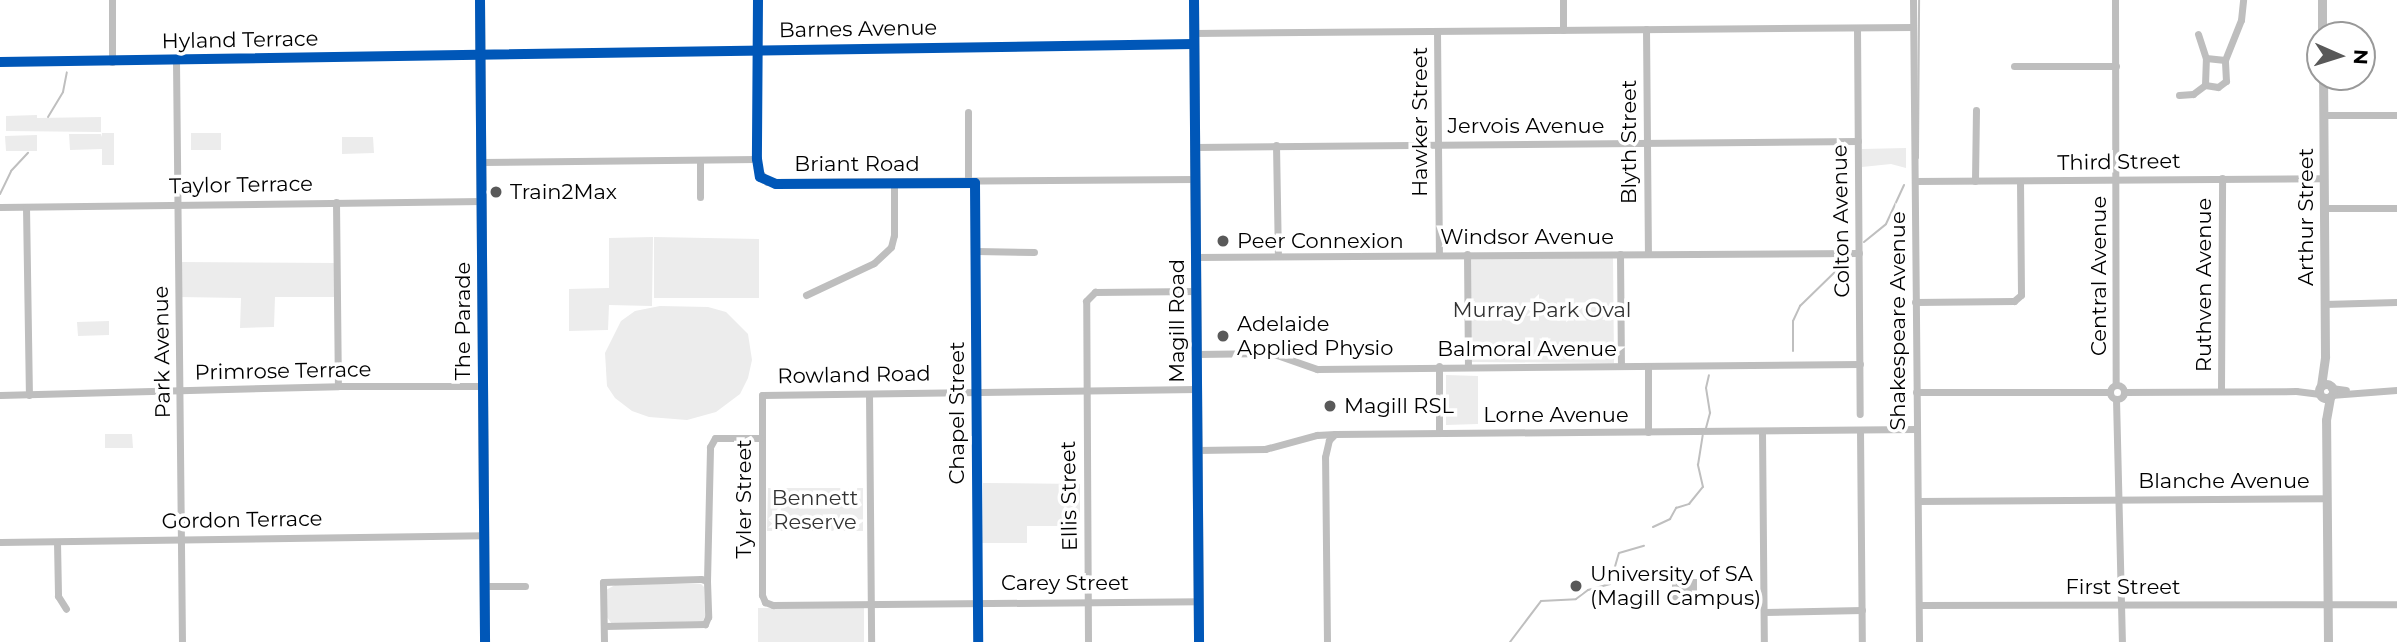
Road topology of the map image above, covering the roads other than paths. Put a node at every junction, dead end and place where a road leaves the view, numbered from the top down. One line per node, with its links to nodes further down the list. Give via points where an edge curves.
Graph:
1 (112, 0): 24 (street)
2 (480, 0): 19 (main road, The Parade)
3 (758, 0): 18 (street)
4 (1194, 0): 17 (main road, Magill Road)
5 (1563, 0): 14 (street)
6 (1913, 0): 11 (street, Shakespeare Avenue)
7 (2115, 0): 26 (street, Central Avenue)
8 (2244, 0): 21 (street)
9 (2322, 0): 10 (street)
10 (2322, 21)
11 (1913, 27): 12 (street, Barnes Avenue); 46 (street, Shakespeare Avenue)
12 (1857, 28): 13 (street, Barnes Avenue); 34 (street, Colton Avenue)
13 (1646, 29): 14 (street, Barnes Avenue); 35 (street, Blyth Street)
14 (1563, 30): 15 (street, Barnes Avenue)
15 (1437, 31): 17 (street, Barnes Avenue); 36 (street, Hawker Street)
16 (2198, 34): 20 (street)
17 (1194, 38): 18 (street, Barnes Avenue); 38 (main road, Magill Road)
18 (758, 50): 19 (street, Barnes Avenue); 39 (street)
19 (480, 55): 22 (street, Hyland Terrace); 41 (main road, The Parade)
20 (2206, 58): 21 (street); 27 (street)
21 (2225, 60): 27 (street, via 2225,84)
22 (176, 61): 24 (street, Hyland Terrace); 54 (street, Park Avenue)
23 (0, 62): 24 (street, Hyland Terrace)
24 (112, 62)
25 (2014, 66): 26 (street)
26 (2116, 66): 45 (street, Central Avenue)
27 (2205, 85): 29 (street, via 2193,94)
28 (2323, 91): 33 (street, Arthur Street)
29 (2179, 94)
30 (1976, 110): 47 (street)
31 (968, 112): 50 (street, Chapel Street)
32 (2397, 114): 33 (street)
33 (2323, 115): 43 (street, Arthur Street)
34 (1858, 141): 35 (street, Jervois Avenue); 61 (street, Colton Avenue)
35 (1646, 143): 36 (street, Jervois Avenue); 65 (street, Blyth Street)
36 (1438, 144): 37 (street, Jervois Avenue); 62 (street, Hawker Street)
37 (1276, 145): 38 (street, Jervois Avenue); 66 (street)
38 (1195, 147): 44 (main road, Magill Road)
39 (757, 159): 40 (street); 49 (street, Briant Road, via 761,177 767,182)
40 (700, 161): 41 (street); 51 (street)
41 (481, 162): 52 (main road, The Parade)
42 (2222, 178): 43 (street, Third Street); 45 (street, Third Street); 85 (street, Ruthven Avenue)
43 (2324, 178): 57 (street, Arthur Street)
44 (1195, 179): 50 (street, Briant Road); 67 (main road, Magill Road)
45 (2117, 180): 48 (street, Third Street); 79 (street, Central Avenue)
46 (1915, 181): 47 (street, Third Street); 70 (street, Shakespeare Avenue)
47 (1975, 181): 48 (street, Third Street)
48 (2020, 181): 70 (street, via 2021,295 2014,301)
49 (894, 183): 50 (street, Briant Road); 69 (street, via 891,247 874,263)
50 (971, 183): 59 (street, Chapel Street)
51 (700, 197)
52 (482, 201): 53 (street, Taylor Terrace); 81 (main road, The Parade)
53 (336, 202): 54 (street, Taylor Terrace); 80 (street)
54 (178, 203): 56 (street, Taylor Terrace); 83 (street, Park Avenue)
55 (0, 207): 56 (street, Taylor Terrace)
56 (26, 207): 94 (street)
57 (2324, 208): 58 (street); 72 (street, Arthur Street)
58 (2397, 208)
59 (976, 251): 60 (street); 91 (street, Chapel Street)
60 (1034, 252)
61 (1859, 253): 65 (street, Windsor Avenue); 74 (street, Colton Avenue)
62 (1439, 254): 63 (street, Windsor Avenue); 66 (street, Windsor Avenue)
63 (1468, 254): 64 (street, Windsor Avenue); 76 (street)
64 (1619, 254): 65 (street, Windsor Avenue); 77 (street)
65 (1647, 254)
66 (1278, 255): 67 (street, Windsor Avenue)
67 (1196, 257): 68 (main road, Magill Road)
68 (1196, 291): 73 (main road, Magill Road); 87 (street, Ellis Street, via 1089,295)
69 (806, 295)
70 (1915, 302): 88 (street, Shakespeare Avenue)
71 (2397, 302): 72 (street)
72 (2324, 304): 86 (street, Arthur Street)
73 (1197, 354): 75 (street, Balmoral Avenue, via 1271,354 1317,369); 82 (main road, Magill Road)
74 (1860, 364): 78 (street, Balmoral Avenue); 97 (street, Colton Avenue)
75 (1439, 366): 76 (street, Balmoral Avenue); 102 (street)
76 (1468, 366): 77 (street, Balmoral Avenue)
77 (1621, 366): 78 (street, Balmoral Avenue)
78 (1648, 366): 101 (street)
79 (2116, 385): 89 (street); 90 (street)
80 (338, 386): 81 (street, Primrose Terrace); 83 (street, Primrose Terrace)
81 (483, 386): 111 (main road, The Parade)
82 (1197, 389): 87 (street, Rowland Road); 106 (main road, Magill Road)
83 (180, 390): 94 (street, Primrose Terrace); 112 (street, Park Avenue)
84 (2397, 390): 86 (street)
85 (2221, 391): 86 (street); 90 (street)
86 (2326, 391): 108 (street, Arthur Street)
87 (1086, 392): 91 (street, Rowland Road); 121 (street, Ellis Street)
88 (1916, 392): 89 (street); 98 (street, Shakespeare Avenue)
89 (2110, 392): 96 (street)
90 (2124, 392): 96 (street)
91 (976, 393): 92 (street, Rowland Road); 120 (street, Chapel Street)
92 (869, 394): 95 (street, Rowland Road); 122 (street)
93 (0, 395): 94 (street, Primrose Terrace)
94 (29, 395)
95 (762, 395): 105 (street, Tyler Street)
96 (2116, 399): 109 (street)
97 (1860, 414)
98 (1916, 429): 99 (street, Lorne Avenue); 110 (street, Shakespeare Avenue)
99 (1860, 430): 100 (street, Lorne Avenue); 128 (street)
100 (1762, 431): 101 (street, Lorne Avenue); 129 (street)
101 (1648, 432): 102 (street, Lorne Avenue)
102 (1439, 433): 103 (street, Lorne Avenue)
103 (1335, 434): 104 (street, Lorne Avenue); 107 (street)
104 (1311, 437): 106 (street, Lorne Avenue, via 1265,449); 107 (street, via 1320,442)
105 (761, 438): 115 (street, via 715,438 710,447); 118 (street, Tyler Street)
106 (1198, 450): 119 (main road, Magill Road)
107 (1325, 457): 138 (street)
108 (2327, 498): 109 (street, Blanche Avenue); 124 (street, Arthur Street)
109 (2120, 499): 110 (street, Blanche Avenue); 123 (street)
110 (1918, 501): 126 (street, Shakespeare Avenue)
111 (484, 535): 112 (street, Gordon Terrace); 116 (main road, The Parade)
112 (181, 539): 114 (street, Gordon Terrace); 131 (street, Park Avenue)
113 (0, 542): 114 (street, Gordon Terrace)
114 (57, 542): 127 (street, via 58,596)
115 (707, 581): 130 (street, via 705,624); 130 (street, via 603,582)
116 (484, 586): 117 (street); 132 (main road, The Parade)
117 (525, 586)
118 (765, 602): 122 (street, Carey Street)
119 (1194, 602): 121 (street, Carey Street); 137 (main road, Magill Road)
120 (978, 603): 121 (street, Carey Street); 122 (street, Carey Street); 135 (street, Chapel Street)
121 (1088, 603): 136 (street, Ellis Street)
122 (871, 604): 134 (street)
123 (2122, 604): 124 (street, First Street); 126 (street, First Street); 142 (street)
124 (2328, 604): 125 (street, First Street); 143 (street, Arthur Street)
125 (2397, 604)
126 (1919, 605): 141 (street, Shakespeare Avenue)
127 (66, 609)
128 (1862, 610): 129 (street); 140 (street)
129 (1764, 612): 139 (street)
130 (605, 626): 133 (street)
131 (182, 642)
132 (485, 642)
133 (604, 642)
134 (871, 642)
135 (978, 642)
136 (1088, 642)
137 (1199, 642)
138 (1327, 642)
139 (1764, 642)
140 (1862, 642)
141 (1919, 642)
142 (2122, 642)
143 (2328, 642)

